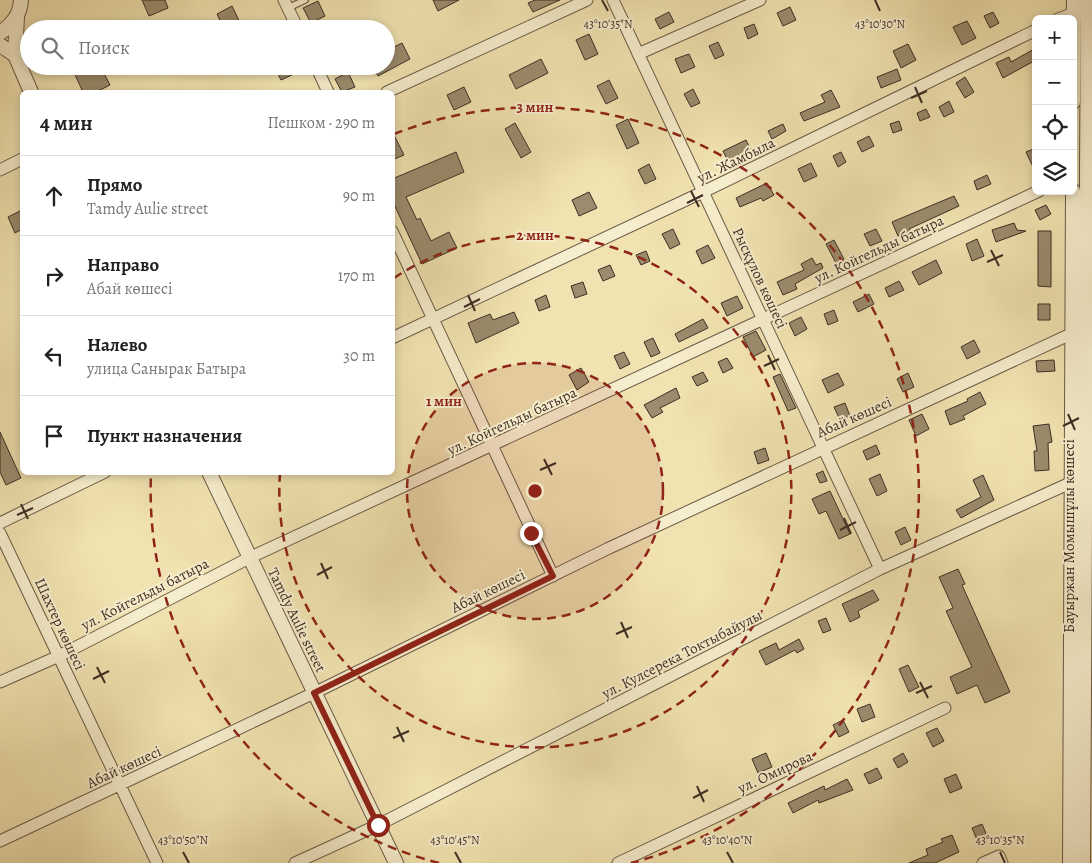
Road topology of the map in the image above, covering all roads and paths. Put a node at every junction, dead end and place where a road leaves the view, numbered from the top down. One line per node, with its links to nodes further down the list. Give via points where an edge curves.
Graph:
1 (305, 0): 5 (lane)
2 (587, 0): 21 (street)
3 (613, 0): 13 (street, Рысқұлов көшесі)
4 (760, 0): 13 (street)
5 (286, 4): 9 (street)
6 (1081, 5): 8 (street); 15 (street); 22 (street, Бауыржан Момышұлы көшесі)
7 (21, 6): 11 (street, via 9,27); 14 (street)
8 (1065, 15)
9 (294, 20)
10 (1032, 32): 26 (street, ул. Жамбыла)
11 (0, 33)
12 (0, 45): 14 (street)
13 (638, 54): 26 (street, Рысқұлов көшесі)
14 (15, 55): 16 (street)
15 (1076, 60)
16 (20, 67)
17 (24, 75): 19 (street)
18 (320, 75): 20 (street)
19 (30, 90)
20 (327, 90)
21 (391, 90)
22 (1089, 119): 25 (street, Бауыржан Момышұлы көшесі)
23 (20, 160): 24 (street)
24 (0, 170)
25 (1089, 170): 38 (street, Бауыржан Момышұлы көшесі)
26 (703, 192): 30 (street, ул. Жамбыла); 31 (street, Рысқұлов көшесі)
27 (1032, 194): 31 (street, ул. Койгельды батыра)
28 (1073, 195): 32 (street, Бауыржан Момышұлы көшесі)
29 (395, 238): 30 (street)
30 (432, 319): 33 (street, ул. Жамбыла); 34 (street)
31 (763, 320): 34 (street, ул. Койгельды батыра); 35 (street, Рысқұлов көшесі)
32 (1073, 333): 35 (street, Абай көшесі); 38 (street, Бауыржан Момышұлы көшесі)
33 (395, 337)
34 (491, 447): 41 (street, ул. Койгельды батыра); 43 (street)
35 (823, 448): 42 (street, Рысқұлов көшесі); 43 (street, Абай көшесі)
36 (99, 475): 39 (street)
37 (209, 475): 41 (street, Tamdy Aulie street)
38 (1083, 477): 42 (street, ул. Кулсерека Токтыбайулы); 48 (street, Бауыржан Момышұлы көшесі); 58 (street, Бауыржан Момышұлы көшесі)
39 (0, 523)
40 (0, 533): 44 (street, Шахтер көшесі)
41 (250, 558): 44 (street, ул. Койгельды батыра); 46 (street, Tamdy Aulie street)
42 (880, 570): 50 (street, ул. Кулсерека Токтыбайулы)
43 (553, 576): 46 (street, Абай көшесі)
44 (59, 656): 45 (street, ул. Койгельды батыра); 49 (street, Шахтер көшесі)
45 (0, 682)
46 (314, 693): 49 (street, Абай көшесі); 50 (street, Tamdy Aulie street)
47 (945, 708): 56 (street, ул. Омирова)
48 (1088, 783): 59 (street, Бауыржан Момышұлы көшесі)
49 (120, 785): 51 (street, Абай көшесі); 53 (street, Шахтер көшесі)
50 (378, 825): 54 (street, ул. Кулсерека Токтыбайулы); 55 (street, Tamdy Aulie street)
51 (0, 841)
52 (1000, 859): 57 (street)
53 (157, 863)
54 (295, 863)
55 (396, 863)
56 (618, 863)
57 (983, 863)
58 (1070, 863)
59 (1083, 863)

